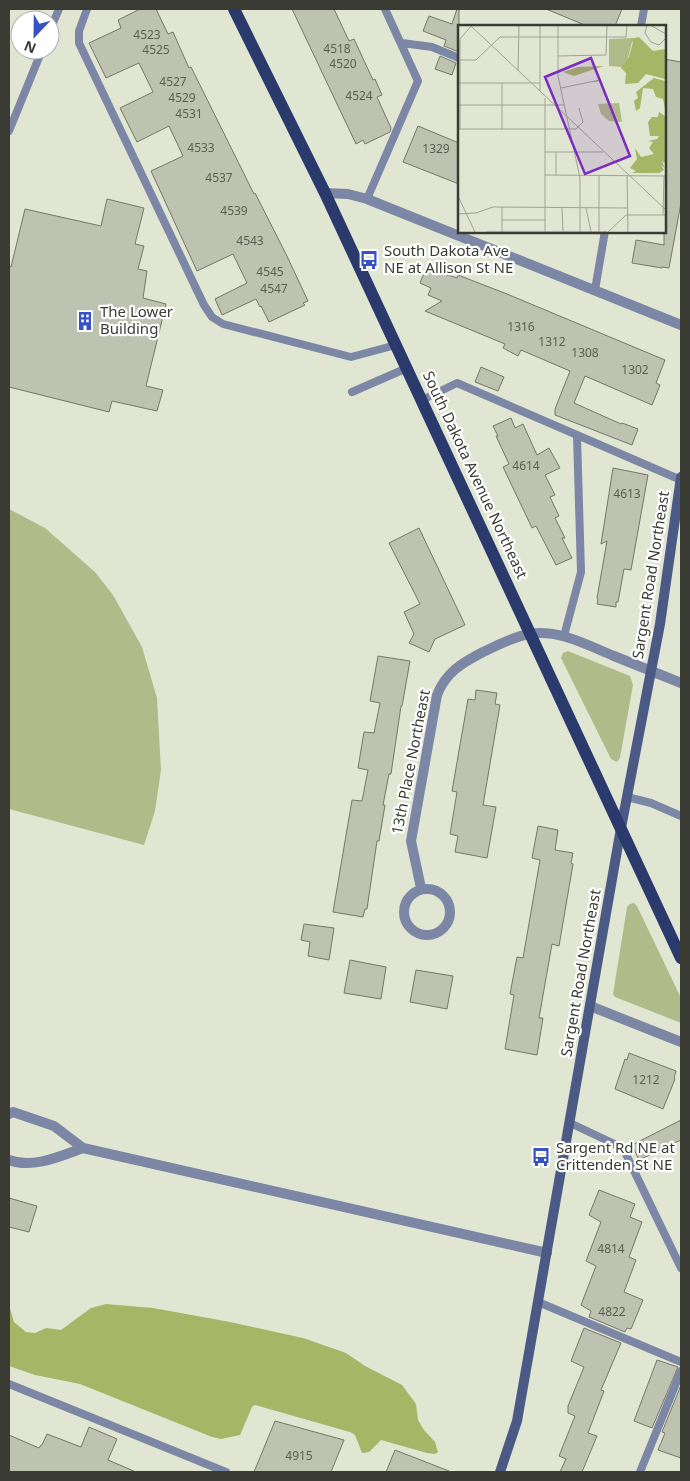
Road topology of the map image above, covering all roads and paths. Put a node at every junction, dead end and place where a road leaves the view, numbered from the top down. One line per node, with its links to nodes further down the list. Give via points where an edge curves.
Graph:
1 (87, 9): 15 (lane, via 79,31 79,43 212,317 223,324 351,357)
2 (234, 9): 10 (main road, South Dakota Avenue Northeast)
3 (385, 9): 6 (lane)
4 (644, 9): 5 (lane)
5 (641, 25)
6 (402, 43): 7 (lane, via 432,46); 11 (lane, via 418,81)
7 (458, 58)
8 (38, 60): 9 (lane)
9 (9, 131)
10 (325, 193): 11 (street); 15 (main road, South Dakota Avenue Northeast)
11 (367, 199): 13 (street)
12 (605, 232): 13 (lane)
13 (595, 290): 14 (street)
14 (681, 325)
15 (396, 345): 16 (main road, South Dakota Avenue Northeast)
16 (407, 368): 17 (lane); 18 (main road, South Dakota Avenue Northeast)
17 (352, 392)
18 (422, 400): 19 (lane, via 458,383); 21 (main road, South Dakota Avenue Northeast)
19 (577, 436): 20 (lane); 22 (lane, via 581,572)
20 (681, 479): 23 (main road, Sargent Road Northeast)
21 (530, 634): 22 (street, 13th Place Northeast); 27 (main road, South Dakota Avenue Northeast); 28 (street, 13th Place Northeast, via 462,662 441,685 434,705 411,841)
22 (564, 636): 23 (street, 13th Place Northeast)
23 (651, 671): 24 (street, 13th Place Northeast); 25 (main road, Sargent Road Northeast)
24 (681, 683)
25 (627, 797): 26 (lane); 27 (main road, Sargent Road Northeast)
26 (681, 816)
27 (621, 828): 29 (main road, South Dakota Avenue Northeast); 30 (main road, Sargent Road Northeast)
28 (421, 888): 28 (street, via 410,894 404,905 403,917 410,929 421,935 433,935 444,929 450,918 450,906 444,895 434,889)
29 (681, 958)
30 (590, 1006): 31 (street); 33 (main road, Sargent Road Northeast)
31 (681, 1042)
32 (10, 1110): 34 (street, via 54,1126)
33 (570, 1123): 36 (main road, Sargent Road Northeast); 37 (lane, via 623,1148)
34 (83, 1148): 35 (street, via 53,1159 18,1164); 36 (street)
35 (9, 1160)
36 (547, 1253): 38 (main road, Sargent Road Northeast)
37 (681, 1268)
38 (538, 1302): 39 (lane); 43 (main road, Sargent Road Northeast, via 517,1421)
39 (681, 1362)
40 (681, 1370): 44 (lane)
41 (9, 1384): 42 (lane)
42 (226, 1472)
43 (500, 1472)
44 (640, 1472)

